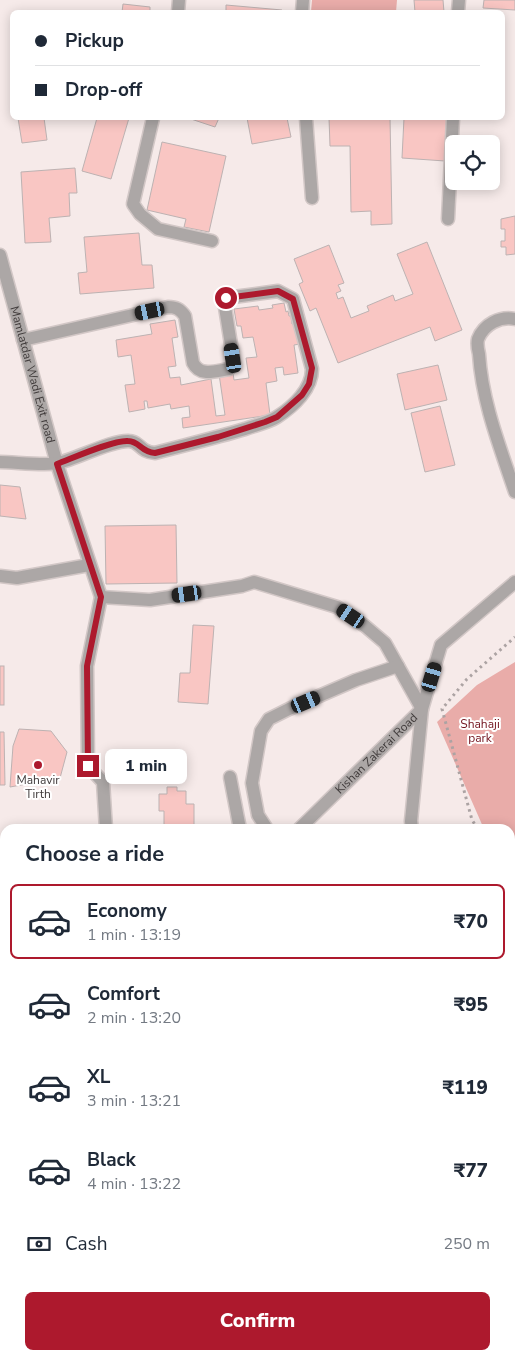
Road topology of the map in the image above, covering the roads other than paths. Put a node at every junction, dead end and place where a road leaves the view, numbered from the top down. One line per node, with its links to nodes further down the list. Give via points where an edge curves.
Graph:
1 (153, 120): 6 (street, via 133,204 158,229)
2 (306, 120): 4 (street)
3 (453, 120): 5 (street)
4 (312, 198)
5 (448, 219)
6 (212, 241)
7 (0, 256): 9 (street, Mamlatdar Wadi Exit road)
8 (515, 319): 12 (street, via 507,317 489,324 478,340 479,365 490,418)
9 (23, 340): 11 (street, Mamlatdar Wadi Exit road); 11 (street, via 176,307 185,316 195,368 199,372 229,369 234,363 224,301 226,298 278,291 293,299 312,368 309,384 302,395 277,417 155,453 147,453 129,440)
10 (0, 462): 11 (street)
11 (57, 464): 13 (street, Mamlatdar Wadi Exit road)
12 (515, 492)
13 (89, 565): 14 (street, via 17,578); 16 (street, Mamlatdar Wadi Exit road)
14 (0, 576)
15 (515, 582): 18 (street, Kishan Zakerai Road, via 441,645)
16 (101, 597): 17 (street, via 150,600 254,582 337,607 385,643); 20 (street, via 87,666 88,766 103,782)
17 (398, 666): 18 (street); 22 (street, via 356,680 269,719 261,731 252,783 258,815)
18 (422, 709): 23 (street, Kishan Zakerai Road); 24 (street)
19 (230, 777): 21 (street)
20 (106, 824)
21 (239, 824)
22 (264, 824)
23 (303, 824)
24 (411, 824)

